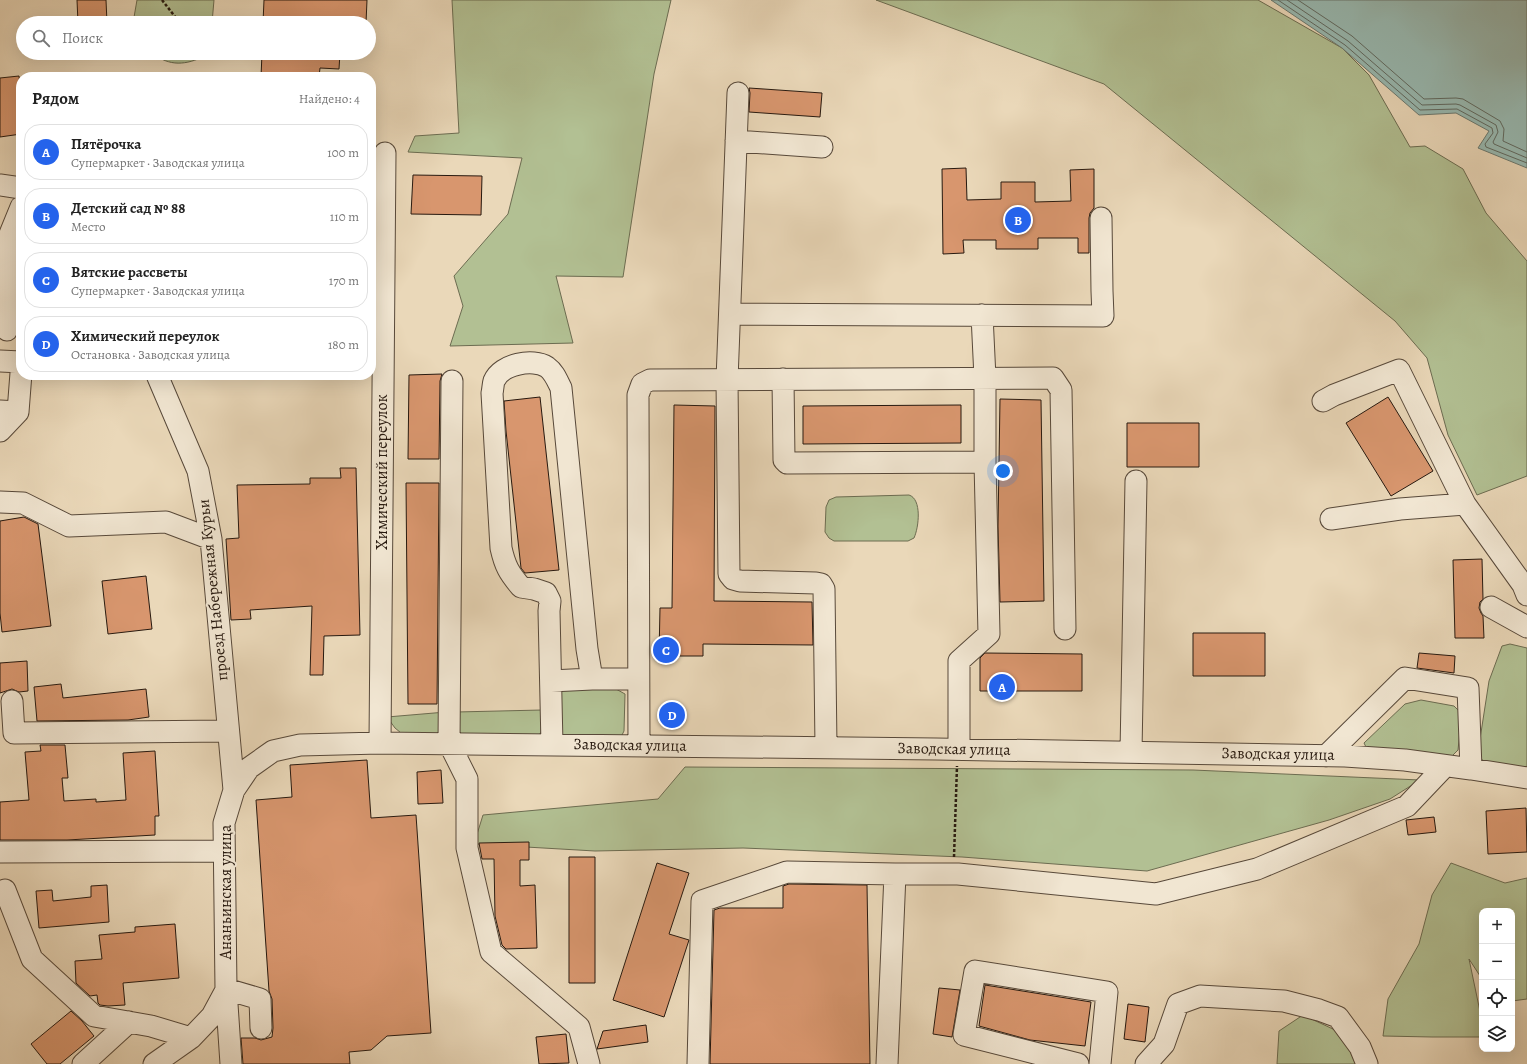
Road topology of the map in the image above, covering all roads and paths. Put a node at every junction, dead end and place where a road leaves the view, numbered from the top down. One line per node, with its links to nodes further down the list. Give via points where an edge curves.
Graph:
1 (162, 0): 2 (path)
2 (175, 16)
3 (738, 93): 4 (street)
4 (736, 141): 5 (street); 11 (street)
5 (822, 147)
6 (385, 153): 40 (street, Химический переулок)
7 (0, 185): 8 (street)
8 (16, 187)
9 (12, 217): 13 (street)
10 (1101, 218): 12 (street, via 1104,316)
11 (730, 314): 12 (street); 20 (street)
12 (982, 315): 16 (street)
13 (7, 330)
14 (0, 361): 15 (street)
15 (16, 362)
16 (985, 378): 17 (street); 25 (street); 34 (street, via 1053,378 1061,390)
17 (783, 379): 20 (street); 25 (street, via 784,460 787,463)
18 (19, 380): 23 (street)
19 (159, 380): 30 (street, проезд Набережная Курьи, via 198,471)
20 (727, 380): 36 (street, via 650,380 642,384 638,395); 44 (street, via 729,574 733,579 740,581 821,584 824,590)
21 (452, 381): 41 (street)
22 (1323, 401): 28 (street, via 1399,370)
23 (9, 412): 24 (street)
24 (0, 431)
25 (985, 462): 46 (street, via 989,634 959,661)
26 (1136, 481): 45 (street)
27 (0, 502): 30 (street, via 23,503 69,526 166,522)
28 (1465, 504): 29 (street, via 1400,509); 31 (street, via 1523,585)
29 (1331, 519)
30 (211, 539): 39 (street, проезд Набережная Курьи)
31 (1527, 595)
32 (1491, 607): 33 (street)
33 (1527, 627)
34 (1065, 630)
35 (592, 678): 36 (street); 37 (street); 37 (street, via 561,388 551,371 538,363 516,364 503,370 494,380 492,393 501,548 511,576 521,587 546,593 550,601)
36 (638, 679): 43 (street)
37 (551, 681): 42 (street)
38 (12, 701): 39 (street, via 14,734)
39 (228, 731): 51 (street, проезд Набережная Курьи)
40 (380, 743): 41 (street, Заводская улица); 51 (street, Ананьинская улица, via 300,745 273,751 249,768)
41 (449, 743): 42 (street, Заводская улица); 65 (street, via 467,778 467,848 491,952 580,1027)
42 (552, 745): 43 (street, Заводская улица)
43 (639, 746): 44 (street, Заводская улица)
44 (826, 747): 46 (street, Заводская улица)
45 (1131, 752): 46 (street, Заводская улица); 47 (street, Заводская улица)
46 (958, 754): 55 (path)
47 (1326, 756): 48 (street, Заводская улица, via 1405,760); 49 (street, via 1405,678 1468,688)
48 (1445, 766): 49 (street, Заводская улица); 55 (street, via 1407,806 1257,869 1156,894)
49 (1471, 769): 50 (street, Заводская улица)
50 (1527, 778)
51 (234, 790): 52 (street, Ананьинская улица, via 224,823)
52 (224, 851): 53 (street); 57 (street, Ананьинская улица)
53 (0, 852)
54 (895, 874): 55 (street); 66 (street, via 787,872 702,901); 67 (street)
55 (954, 874)
56 (5, 890): 58 (street, via 32,960 94,1016)
57 (226, 989): 59 (street, via 260,999); 60 (street, via 212,1016); 64 (street, Ананьинская улица)
58 (129, 1022): 60 (street); 62 (street)
59 (261, 1028)
60 (191, 1038): 63 (street)
61 (1033, 1059): 68 (street); 69 (street, via 964,1036 975,971 1107,992)
62 (83, 1064)
63 (154, 1064)
64 (231, 1064)
65 (589, 1064)
66 (698, 1064)
67 (887, 1064)
68 (1078, 1064)
69 (1100, 1064)
70 (1146, 1064): 71 (street, via 1164,1044 1178,1004 1200,996 1284,1001 1319,1010 1338,1018 1360,1047)
71 (1367, 1064)

